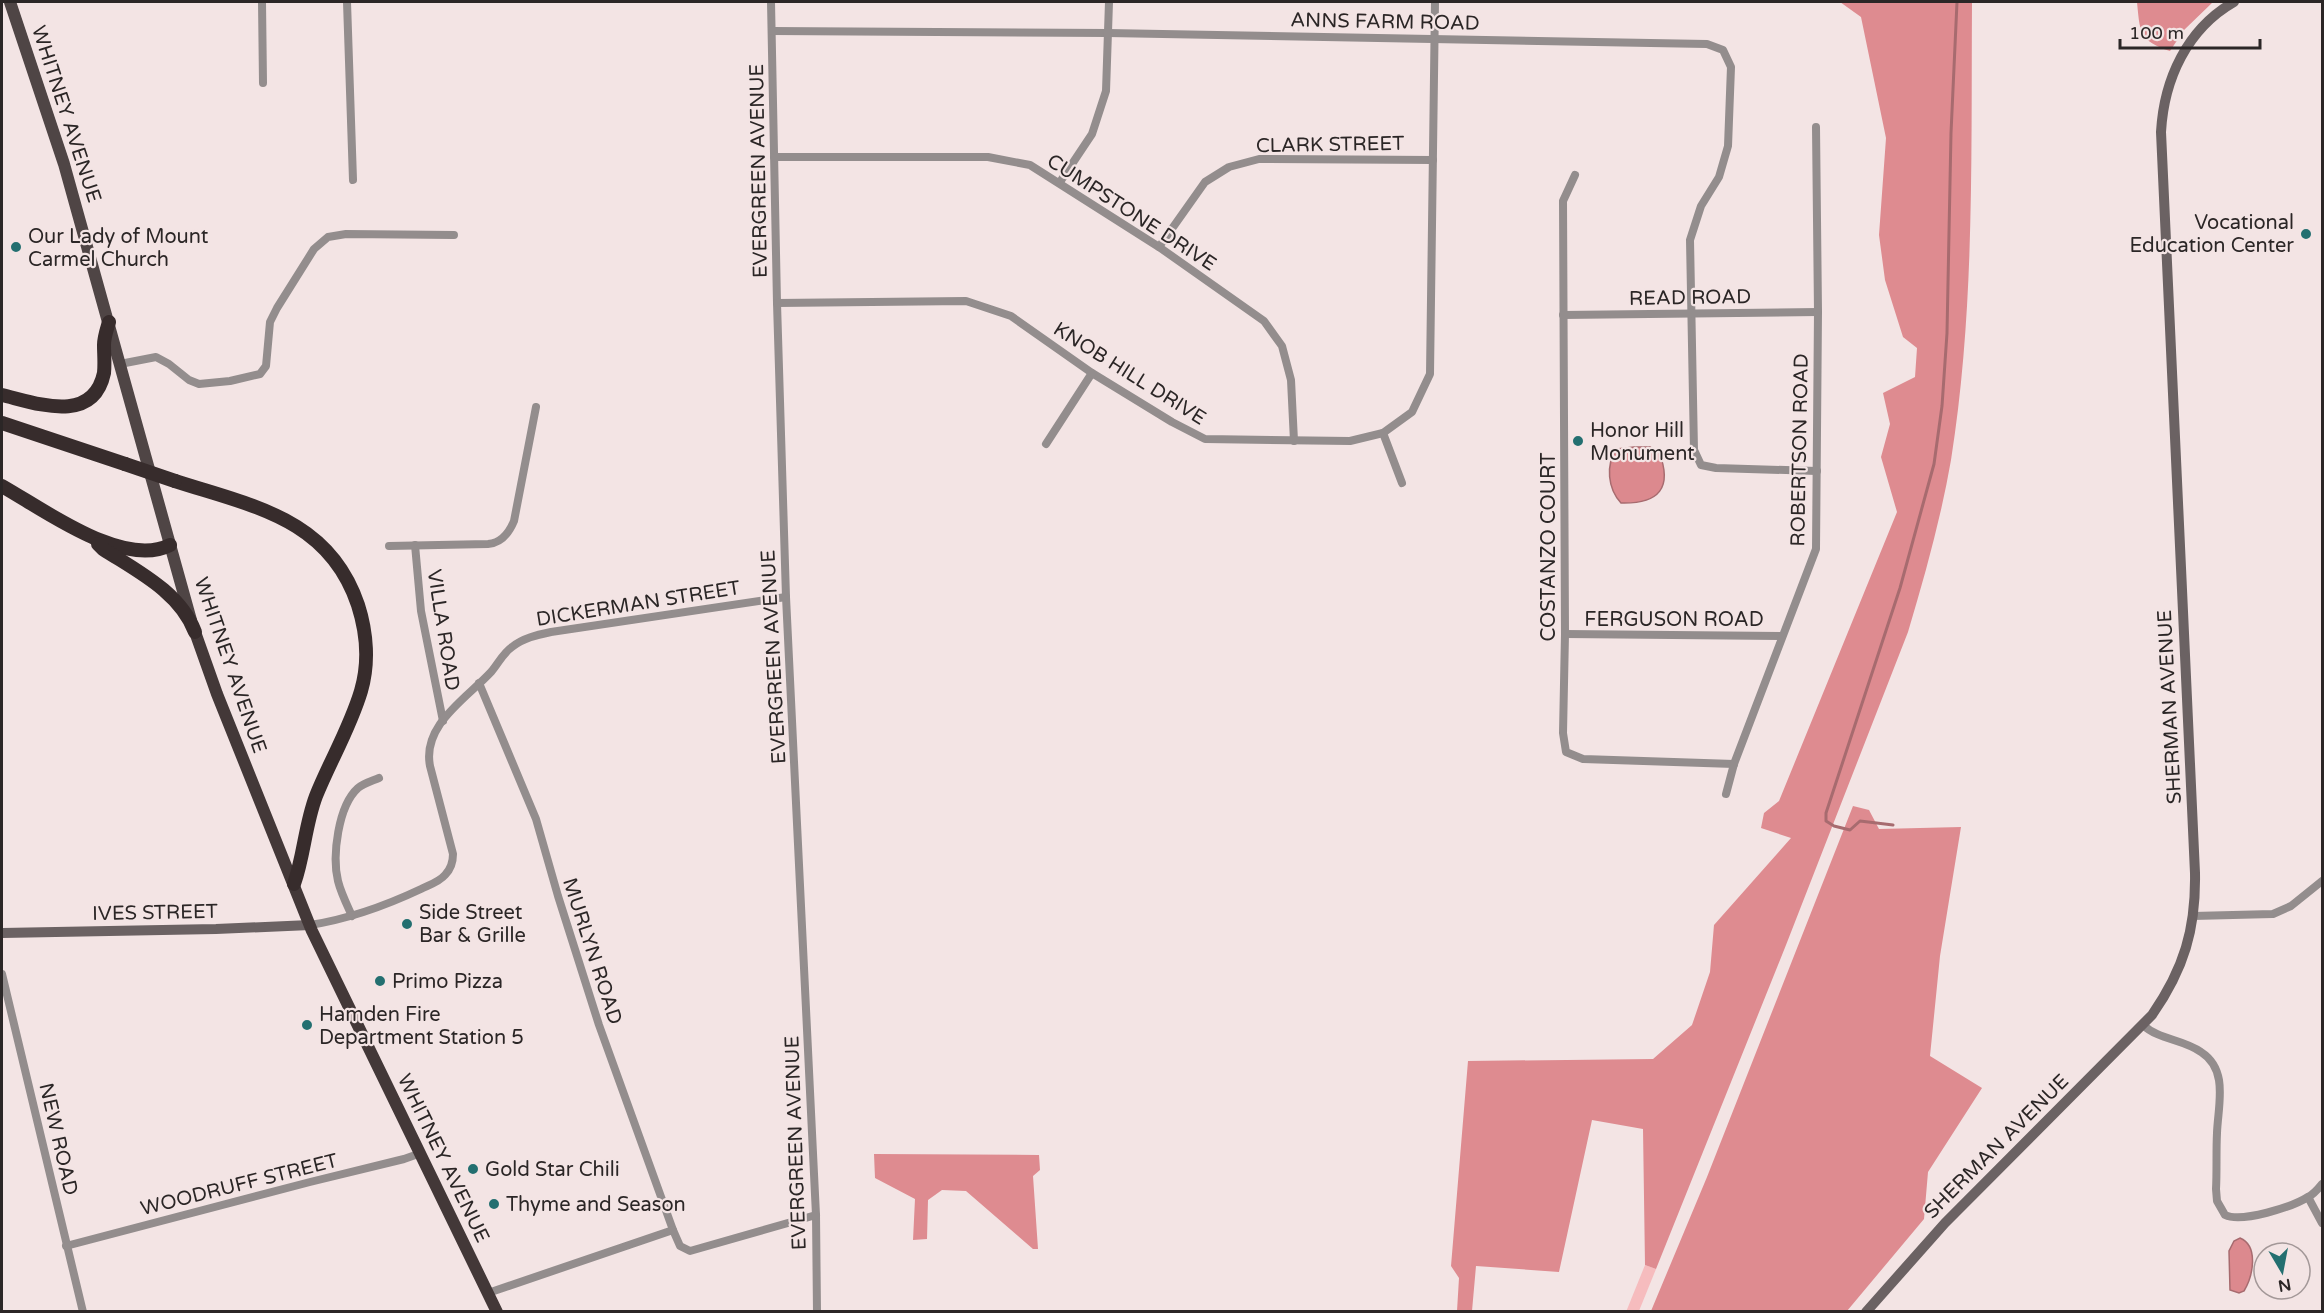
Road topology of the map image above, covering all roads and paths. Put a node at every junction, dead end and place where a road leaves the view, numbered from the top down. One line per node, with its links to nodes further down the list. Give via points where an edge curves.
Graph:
1 (10, 2): 24 (main road, WHITNEY AVENUE, via 56,136)
2 (262, 2): 11 (street)
3 (347, 2): 16 (street)
4 (771, 2): 8 (street, EVERGREEN AVENUE)
5 (1109, 2): 9 (street)
6 (1435, 2): 10 (street, KNOB HILL DRIVE)
7 (2234, 2): 52 (main road, SHERMAN AVENUE, via 2211,19 2179,60 2164,101 2161,132 2195,873)
8 (772, 31): 9 (street, ANNS FARM ROAD); 13 (street, EVERGREEN AVENUE)
9 (1108, 33): 10 (street, ANNS FARM ROAD); 17 (street, via 1106,91 1092,134)
10 (1435, 38): 14 (street, KNOB HILL DRIVE); 22 (street, ANNS FARM ROAD, via 1707,44 1723,50 1731,67 1728,146 1719,177 1701,206 1690,240)
11 (263, 83)
12 (1816, 127): 21 (street, ROBERTSON ROAD)
13 (774, 157): 17 (street, CUMPSTONE DRIVE, via 988,157 1030,165); 20 (street, EVERGREEN AVENUE)
14 (1433, 160): 19 (street, CLARK STREET, via 1259,159 1229,166 1205,182); 30 (street, KNOB HILL DRIVE, via 1430,374 1412,412)
15 (1575, 175): 23 (street, COSTANZO COURT, via 1563,201)
16 (353, 180)
17 (1060, 182): 19 (street, CUMPSTONE DRIVE)
18 (454, 235): 25 (street, via 328,237 314,249 270,322 267,366 260,374 199,384 156,357)
19 (1159, 246): 31 (street, CUMPSTONE DRIVE, via 1264,321 1282,346 1291,380)
20 (777, 303): 26 (street, KNOB HILL DRIVE, via 966,301 1011,316); 40 (street, EVERGREEN AVENUE)
21 (1818, 312): 22 (street, READ ROAD); 33 (street, ROBERTSON ROAD)
22 (1690, 314): 23 (street, READ ROAD); 33 (street, ANNS FARM ROAD, via 1694,450 1701,465)
23 (1563, 315): 42 (street, COSTANZO COURT)
24 (108, 322): 25 (main road, WHITNEY AVENUE); 27 (highway, via 102,378 84,401 57,408)
25 (120, 364): 38 (main road, WHITNEY AVENUE)
26 (1092, 373): 31 (street, KNOB HILL DRIVE, via 1205,439); 32 (street)
27 (2, 396)
28 (536, 407): 37 (street, via 510,530 494,543)
29 (2, 423): 50 (highway, bridge, via 270,512 305,531 338,564 359,609 366,648 363,682 312,808)
30 (1383, 433): 31 (street, KNOB HILL DRIVE, via 1350,441); 34 (street)
31 (1294, 441)
32 (1047, 444)
33 (1817, 471): 43 (street, ROBERTSON ROAD, via 1816,549)
34 (1402, 483)
35 (2, 486): 36 (highway)
36 (96, 539): 38 (highway, via 144,551); 41 (highway, via 103,549 160,588 184,612)
37 (415, 545): 39 (street); 45 (street, VILLA ROAD, via 421,611)
38 (170, 546): 41 (main road, WHITNEY AVENUE)
39 (389, 546)
40 (786, 597): 44 (street, DICKERMAN STREET, via 533,636 510,648); 60 (street, EVERGREEN AVENUE)
41 (195, 632): 50 (highway, WHITNEY AVENUE)
42 (1565, 634): 43 (street, FERGUSON ROAD); 46 (street, COSTANZO COURT, via 1566,752 1583,759)
43 (1782, 636): 46 (street, ROBERTSON ROAD)
44 (479, 683): 45 (street, DICKERMAN STREET); 62 (street, MURLYN ROAD, via 536,819 599,1025)
45 (443, 721): 51 (street, DICKERMAN STREET, via 431,739 428,756 452,848 451,867 438,881)
46 (1734, 764): 48 (street, ROBERTSON ROAD)
47 (379, 778): 51 (street, via 354,793 339,830 337,876)
48 (1726, 794)
49 (2322, 881): 52 (street, via 2291,906 2273,914)
50 (294, 884): 53 (highway, WHITNEY AVENUE)
51 (352, 916): 53 (street, DICKERMAN STREET)
52 (2193, 916): 56 (main road, SHERMAN AVENUE, via 2186,952 2176,976)
53 (310, 925): 54 (main road, IVES STREET); 57 (highway, WHITNEY AVENUE)
54 (2, 933)
55 (2, 974): 63 (street, NEW ROAD)
56 (2143, 1025): 59 (street, via 2154,1034 2201,1051 2215,1066 2220,1087 2216,1189 2225,1215 2250,1216); 68 (main road, SHERMAN AVENUE, via 1945,1223)
57 (421, 1153): 63 (street, WOODRUFF STREET); 64 (highway, WHITNEY AVENUE)
58 (2322, 1184): 59 (street)
59 (2308, 1197): 61 (street)
60 (816, 1215): 62 (street, via 690,1251 680,1246); 67 (street, EVERGREEN AVENUE)
61 (2322, 1223)
62 (674, 1230): 64 (street)
63 (66, 1246): 65 (street, NEW ROAD)
64 (488, 1293): 66 (highway, WHITNEY AVENUE)
65 (83, 1311)
66 (496, 1311)
67 (817, 1311)
68 (1866, 1311)

